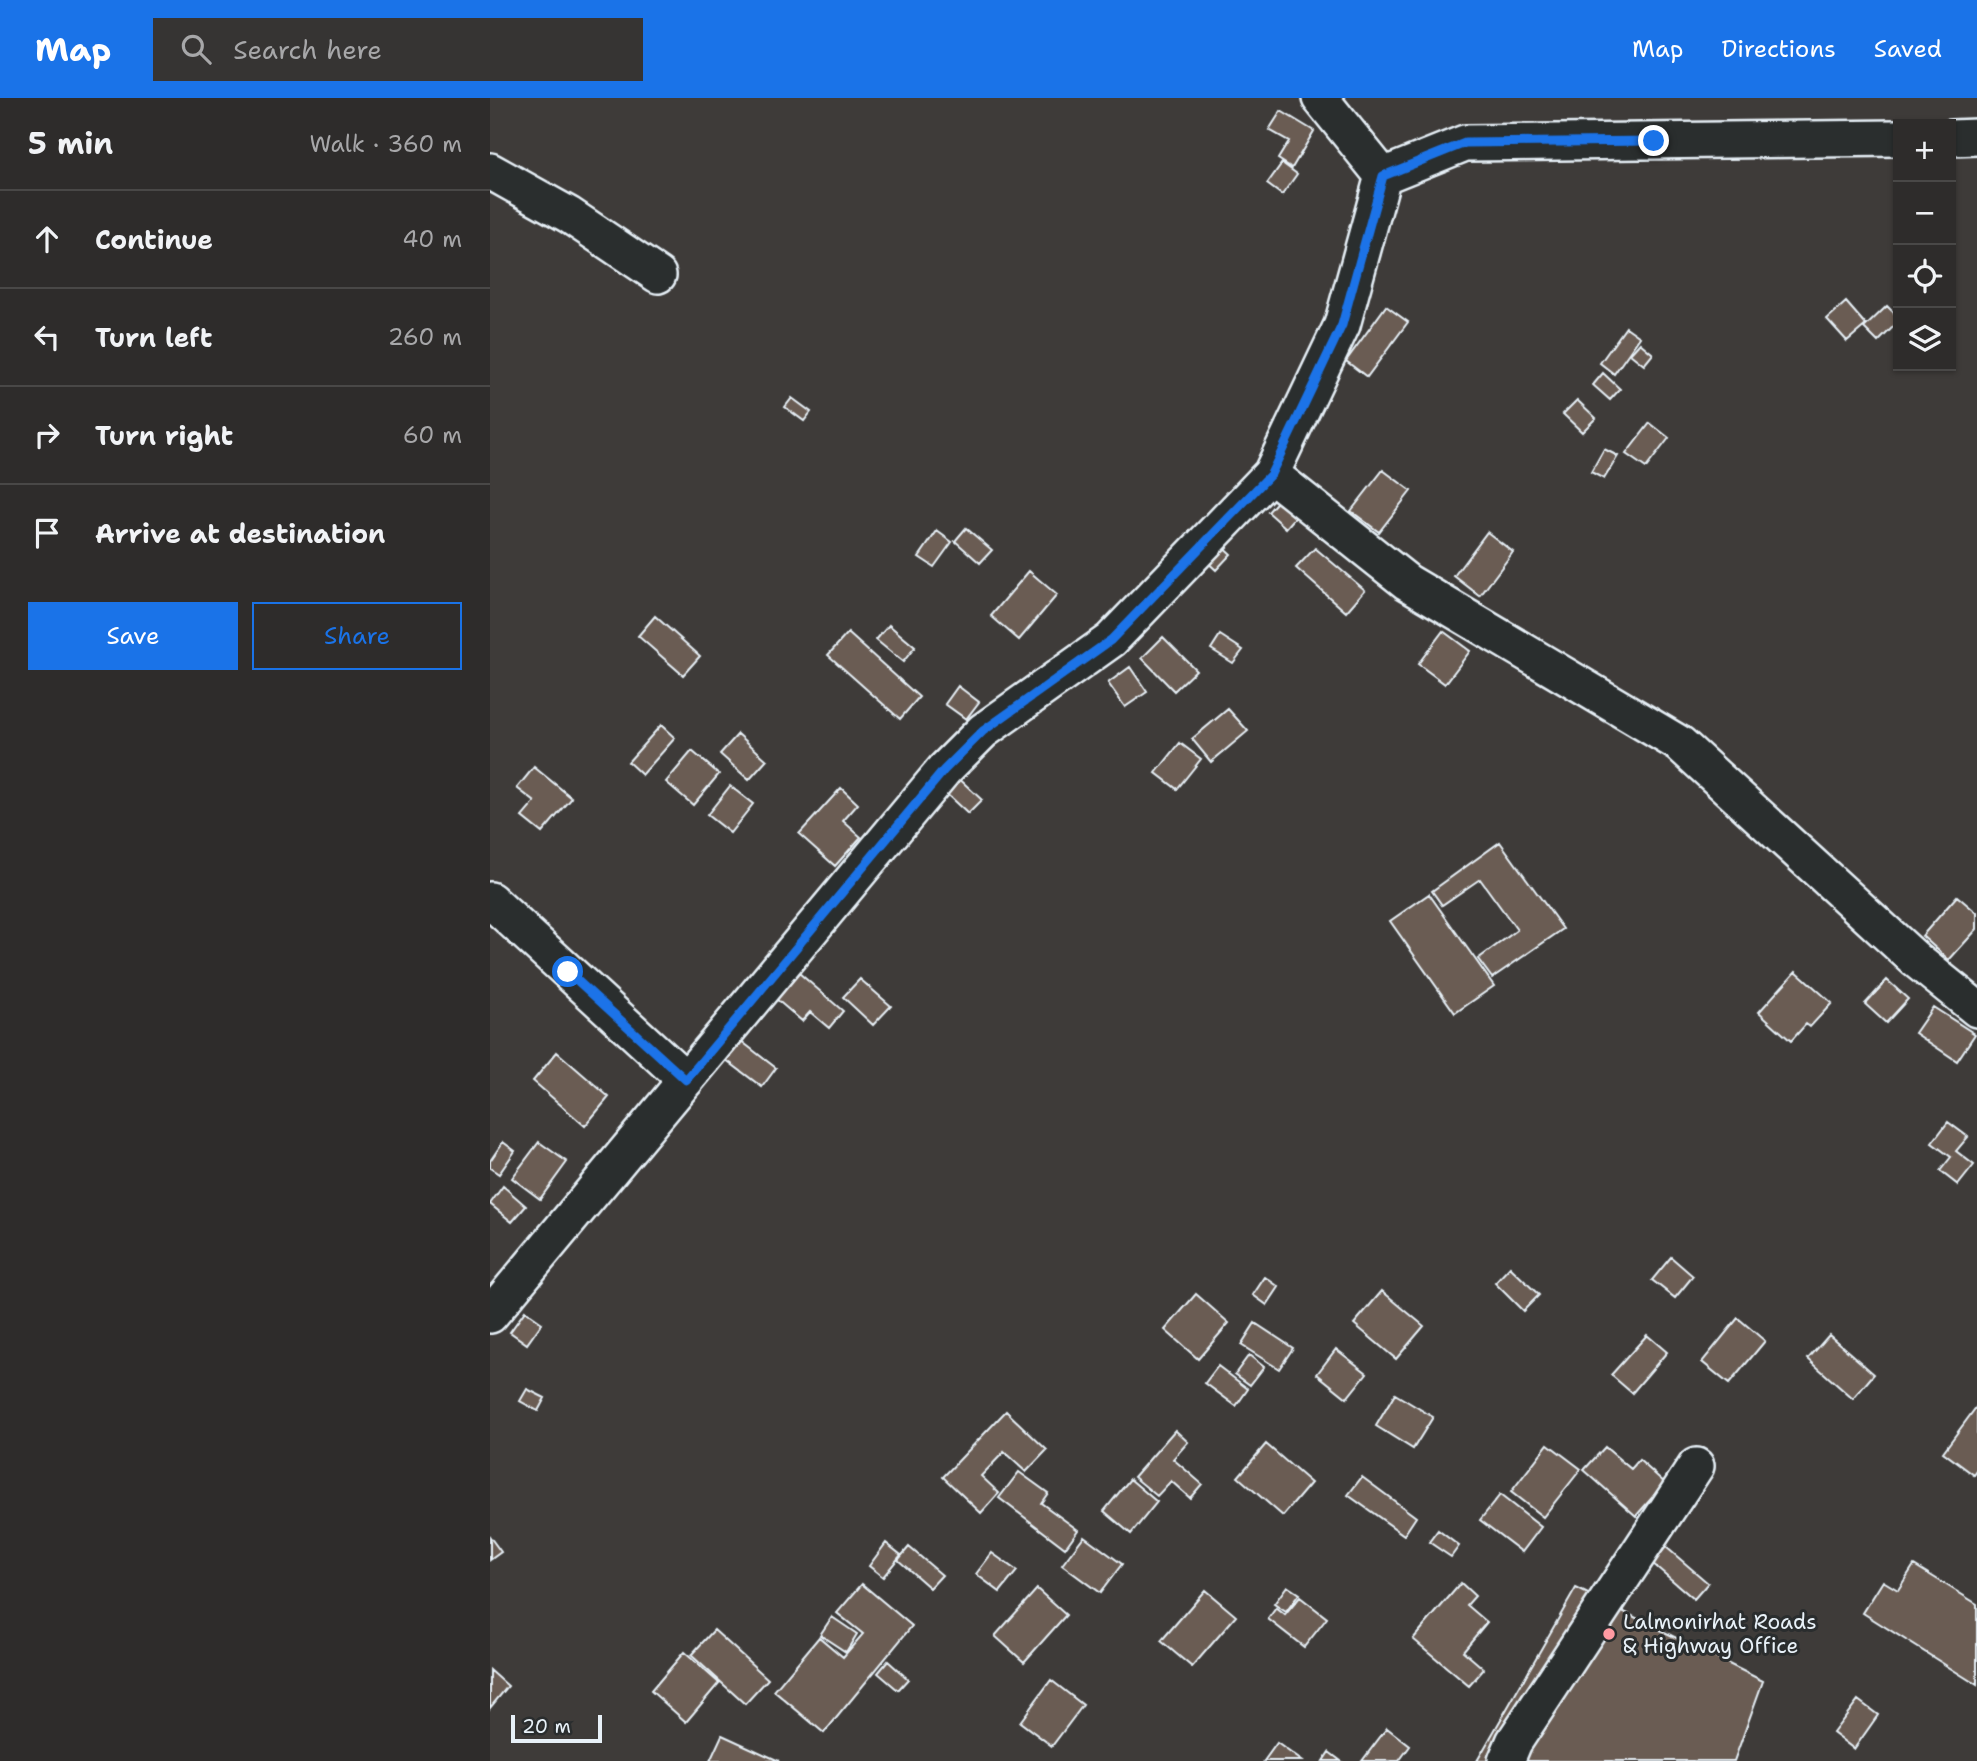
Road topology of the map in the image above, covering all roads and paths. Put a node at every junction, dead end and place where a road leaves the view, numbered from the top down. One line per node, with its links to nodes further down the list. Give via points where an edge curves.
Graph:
1 (1320, 98): 6 (street)
2 (1977, 137): 4 (street)
3 (1893, 138): 6 (street, via 1465,143)
4 (1956, 138)
5 (490, 170): 7 (street, via 569,215)
6 (1383, 176): 8 (street, via 1342,325)
7 (658, 275)
8 (1271, 474): 10 (street, via 1407,582 1680,744 1916,960); 11 (street, via 1111,640 983,731 944,770)
9 (490, 900): 11 (street)
10 (1977, 1009)
11 (686, 1080): 12 (street)
12 (490, 1315)
13 (1696, 1466): 14 (street, via 1514,1742)
14 (1506, 1761)

